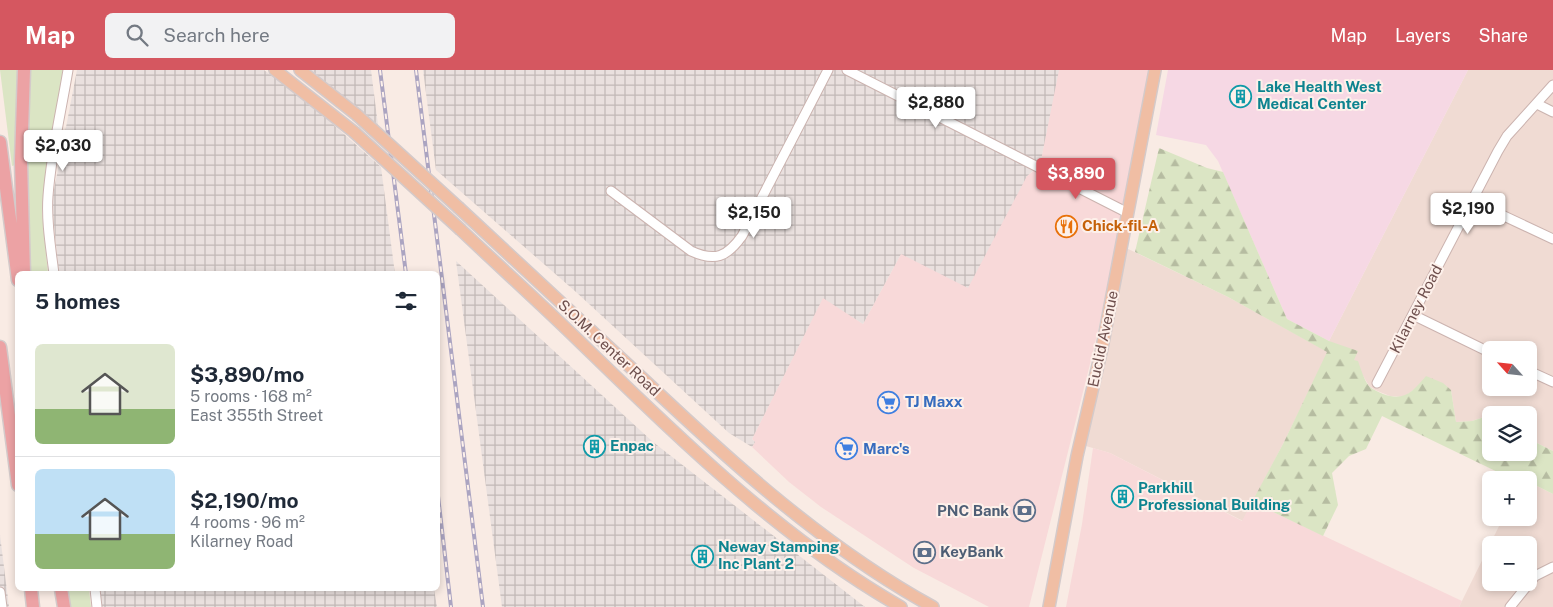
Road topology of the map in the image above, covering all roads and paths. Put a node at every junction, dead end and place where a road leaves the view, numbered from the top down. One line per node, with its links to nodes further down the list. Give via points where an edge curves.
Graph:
1 (24, 70): 17 (highway, via 21,161)
2 (68, 70): 18 (street, via 48,197)
3 (275, 70): 35 (main road, S.O.M. Center Road, bridge, via 354,132 675,434 751,500 814,550)
4 (300, 70): 36 (main road, S.O.M. Center Road, bridge, via 357,115 687,421 782,504 835,544)
5 (828, 70): 12 (street, via 742,236 734,248 724,254 714,258 691,251)
6 (847, 70): 14 (street)
7 (1155, 70): 14 (main road, Euclid Avenue)
8 (1553, 84): 9 (street, Kilarney Road)
9 (1537, 104): 10 (street); 13 (street, Kilarney Road, via 1507,136)
10 (1553, 112)
11 (0, 142): 16 (highway)
12 (610, 192)
13 (1472, 202): 15 (street); 19 (street, Kilarney Road)
14 (1128, 214): 37 (main road, Euclid Avenue, via 1102,350 1076,456)
15 (1553, 239)
16 (17, 271)
17 (24, 271)
18 (54, 271)
19 (1413, 315): 21 (street); 24 (street, Kilarney Road)
20 (0, 347): 25 (highway)
21 (1482, 349)
22 (1538, 375): 23 (street)
23 (1553, 382)
24 (1377, 383)
25 (15, 462)
26 (1553, 566): 38 (street, via 1535,576)
27 (31, 591): 32 (highway)
28 (61, 591): 33 (highway)
29 (95, 591): 34 (street)
30 (0, 592): 31 (street)
31 (2, 607)
32 (33, 607)
33 (64, 607)
34 (98, 607)
35 (901, 607)
36 (933, 607)
37 (1049, 607)
38 (1510, 607)

